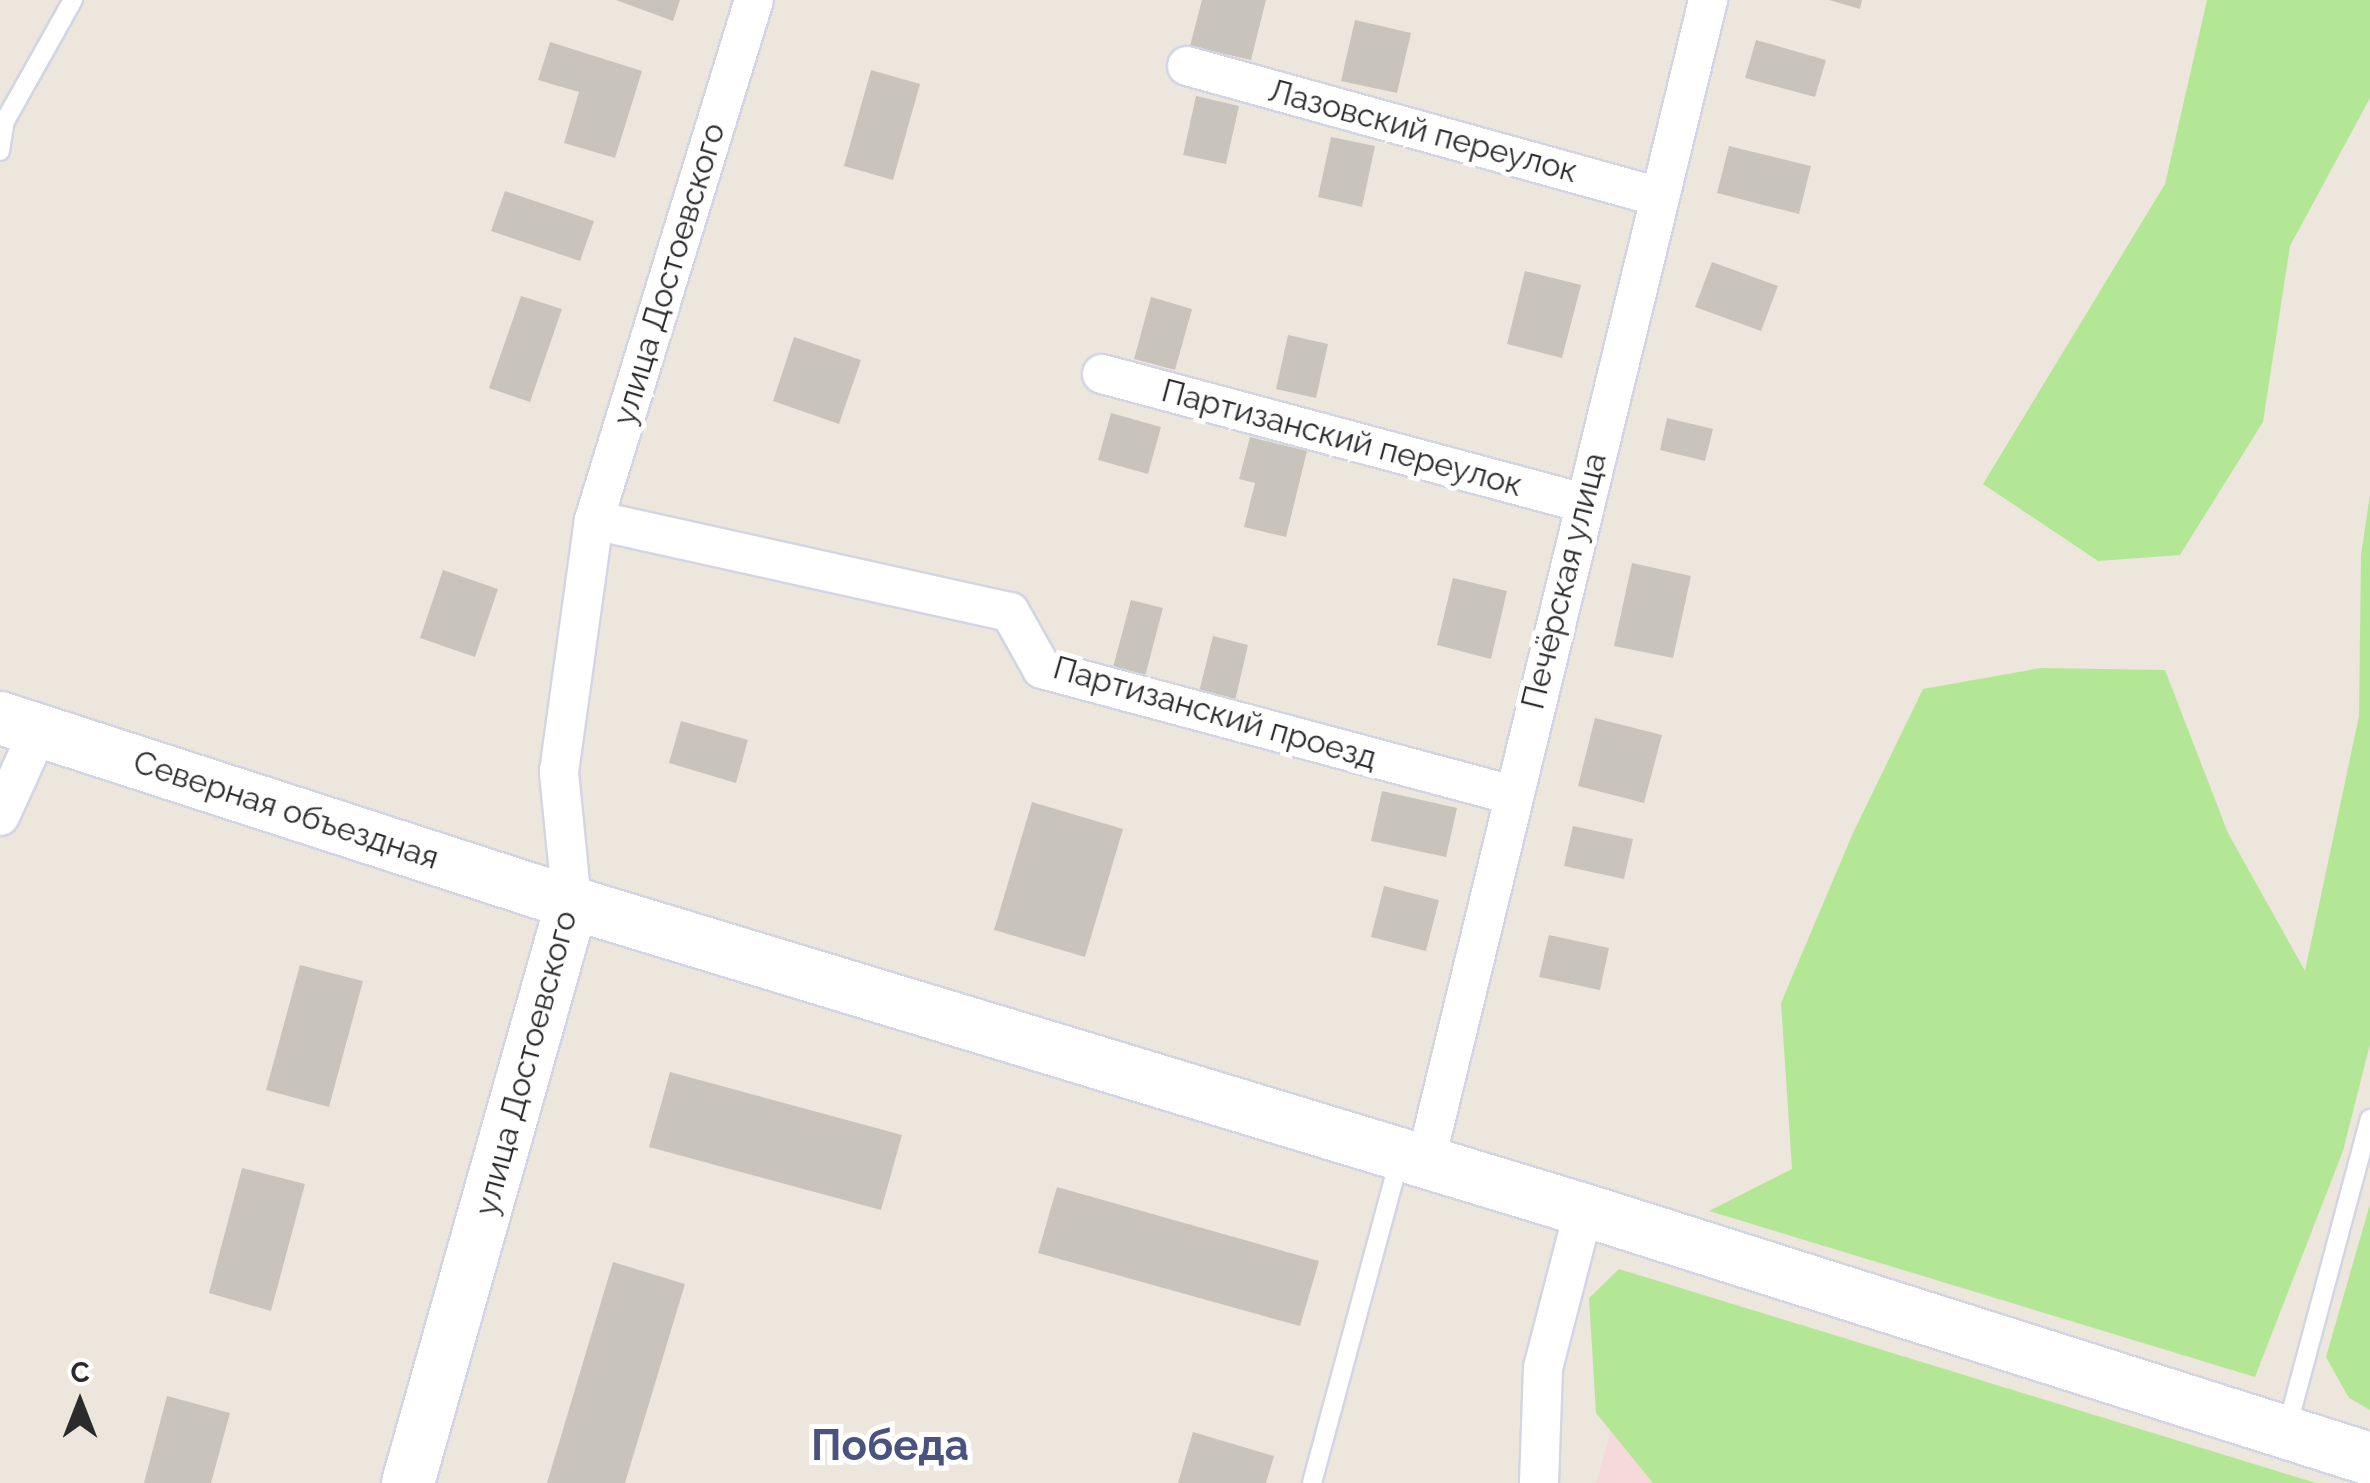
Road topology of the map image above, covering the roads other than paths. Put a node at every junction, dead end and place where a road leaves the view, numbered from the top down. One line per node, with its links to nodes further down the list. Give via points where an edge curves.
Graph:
1 (74, 0): 5 (lane, via 6,121)
2 (754, 0): 9 (street, улица Достоевского)
3 (1708, 0): 6 (street, Печёрская улица)
4 (1187, 66): 6 (street, Лазовский переулок)
5 (0, 150)
6 (1659, 196): 8 (street, Печёрская улица)
7 (1102, 374): 8 (street, Партизанский переулок)
8 (1582, 503): 11 (street, Печёрская улица)
9 (594, 520): 11 (street, Партизанский проезд, via 1010,612 1042,669); 13 (street, улица Достоевского, via 559,772)
10 (19, 724): 12 (street); 13 (main road, Северная объездная)
11 (1512, 795): 15 (street, Печёрская улица)
12 (0, 816)
13 (572, 903): 15 (main road, Северная объездная); 19 (main road, улица Достоевского)
14 (2370, 1119): 17 (lane)
15 (1413, 1160): 16 (main road, Северная объездная); 20 (lane)
16 (1584, 1210): 17 (main road, Северная объездная); 21 (street, via 1543,1368)
17 (2285, 1433): 18 (main road, Северная объездная)
18 (2370, 1459)
19 (408, 1483)
20 (1312, 1483)
21 (1539, 1483)

